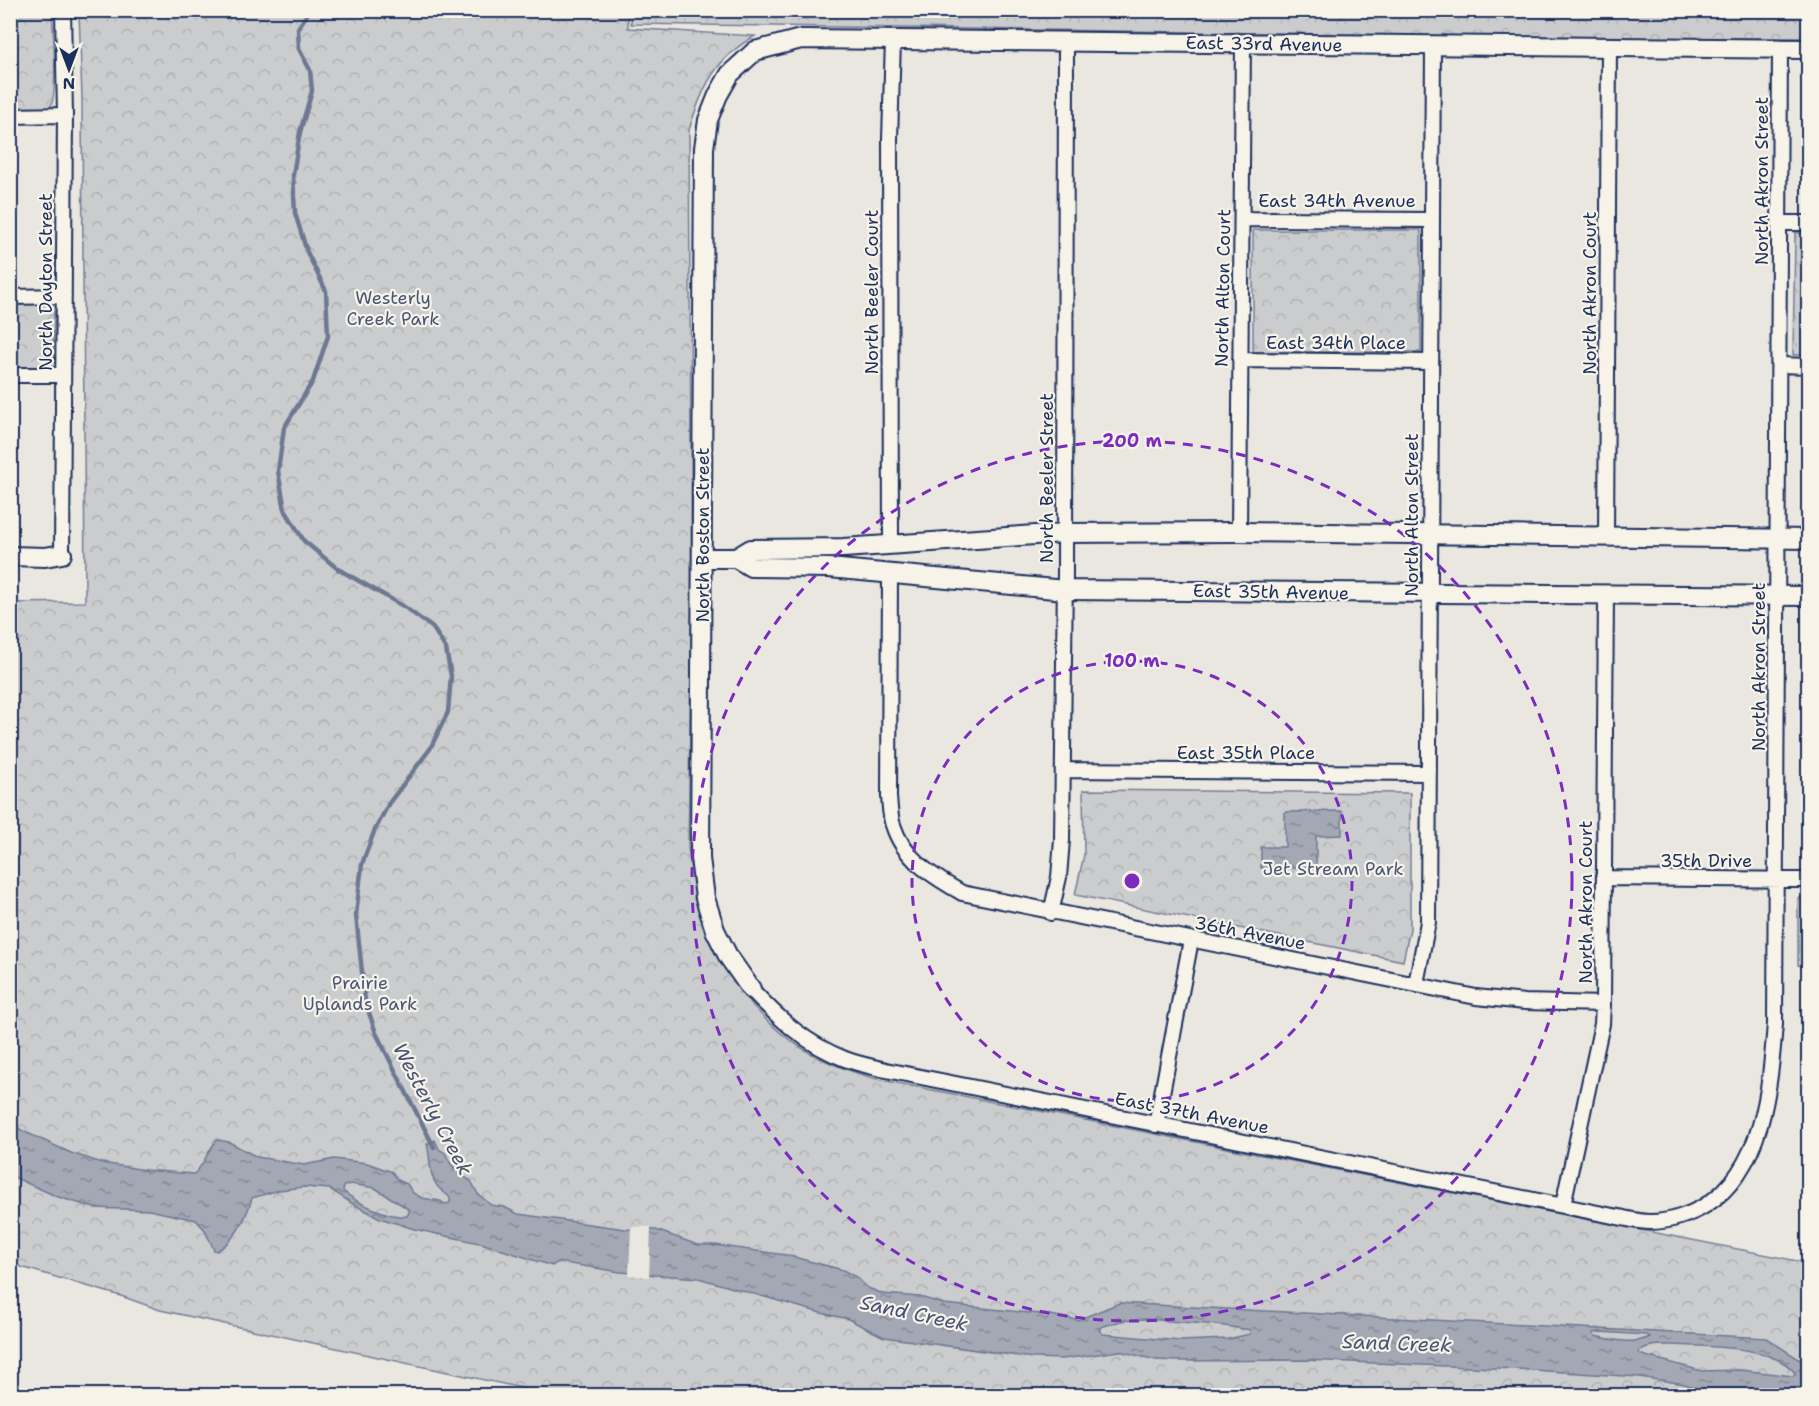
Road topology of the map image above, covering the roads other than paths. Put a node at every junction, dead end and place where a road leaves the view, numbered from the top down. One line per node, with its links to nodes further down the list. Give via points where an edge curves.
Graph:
1 (63, 10): 10 (street, North Dayton Street)
2 (893, 40): 3 (street, East 33rd Avenue); 9 (street, East 33rd Avenue, via 801,39 755,51); 30 (street, North Beeler Court)
3 (1066, 42): 4 (street, East 33rd Avenue); 25 (street, North Beeler Street)
4 (1243, 44): 5 (street, East 33rd Avenue); 12 (street, North Alton Court)
5 (1433, 45): 6 (street, East 33rd Avenue); 13 (street, North Alton Street)
6 (1609, 48): 7 (street, East 33rd Avenue); 27 (street, North Akron Court)
7 (1780, 49): 8 (street, East 33rd Avenue); 14 (street, North Akron Street)
8 (1809, 49)
9 (730, 74): 33 (street, North Boston Street, via 708,120 705,148)
10 (65, 115): 11 (street); 16 (street, North Dayton Street)
11 (10, 116)
12 (1242, 219): 13 (street, East 34th Avenue); 18 (street, North Alton Court)
13 (1432, 220): 19 (street, North Alton Street)
14 (1779, 223): 15 (street); 20 (street, North Akron Street)
15 (1809, 223)
16 (64, 296): 17 (street); 23 (street, North Dayton Street)
17 (10, 297)
18 (1240, 360): 19 (street, East 34th Place); 24 (street, North Alton Court)
19 (1431, 362): 26 (street, North Alton Street)
20 (1779, 365): 21 (street); 28 (street, North Akron Street)
21 (1809, 366)
22 (10, 375): 23 (street)
23 (63, 375): 31 (street, North Dayton Street)
24 (1239, 532): 25 (street, East 35th Avenue); 26 (street, East 35th Avenue)
25 (1065, 533): 30 (street, East 35th Avenue); 36 (street, North Beeler Street)
26 (1430, 535): 27 (street, East 35th Avenue); 37 (street, North Alton Street)
27 (1606, 537): 28 (street, East 35th Avenue)
28 (1778, 538): 29 (street, East 35th Avenue); 39 (street, North Akron Street)
29 (1809, 539)
30 (891, 544): 34 (street, East 35th Avenue, via 812,550 751,549)
31 (62, 555): 32 (street)
32 (10, 556)
33 (703, 558): 34 (street, East 35th Avenue); 49 (street, North Boston Street, via 700,858 705,898 715,930)
34 (736, 558): 35 (street, East 35th Avenue, via 751,567)
35 (890, 574): 36 (street, East 35th Avenue); 46 (street, 36th Avenue, via 889,797 893,825 905,851 927,873 962,893)
36 (1065, 590): 37 (street, East 35th Avenue); 41 (street, North Beeler Street)
37 (1430, 593): 38 (street, East 35th Avenue); 42 (street, North Alton Street)
38 (1606, 595): 39 (street, East 35th Avenue); 43 (street, North Akron Court)
39 (1778, 596): 40 (street, East 35th Avenue); 44 (street, North Akron Street)
40 (1809, 596)
41 (1063, 770): 42 (street, East 35th Place); 46 (street, North Beeler Street, via 1059,877)
42 (1429, 773): 48 (street, North Alton Street, via 1428,922)
43 (1604, 878): 44 (street, 35th Drive); 50 (street, North Akron Court)
44 (1776, 880): 45 (street, 35th Drive); 53 (street, North Akron Street, via 1772,1066 1750,1155 1735,1180 1716,1198 1692,1213)
45 (1809, 880)
46 (1051, 913): 47 (street, 36th Avenue)
47 (1191, 940): 48 (street, 36th Avenue); 51 (street)
48 (1416, 984): 50 (street, 36th Avenue, via 1508,1001)
49 (751, 989): 51 (street, East 37th Avenue, via 778,1019 808,1041 846,1059)
50 (1603, 1004): 52 (street, North Akron Court)
51 (1156, 1125): 52 (street, East 37th Avenue)
52 (1563, 1205): 53 (street, East 37th Avenue)
53 (1649, 1222)

